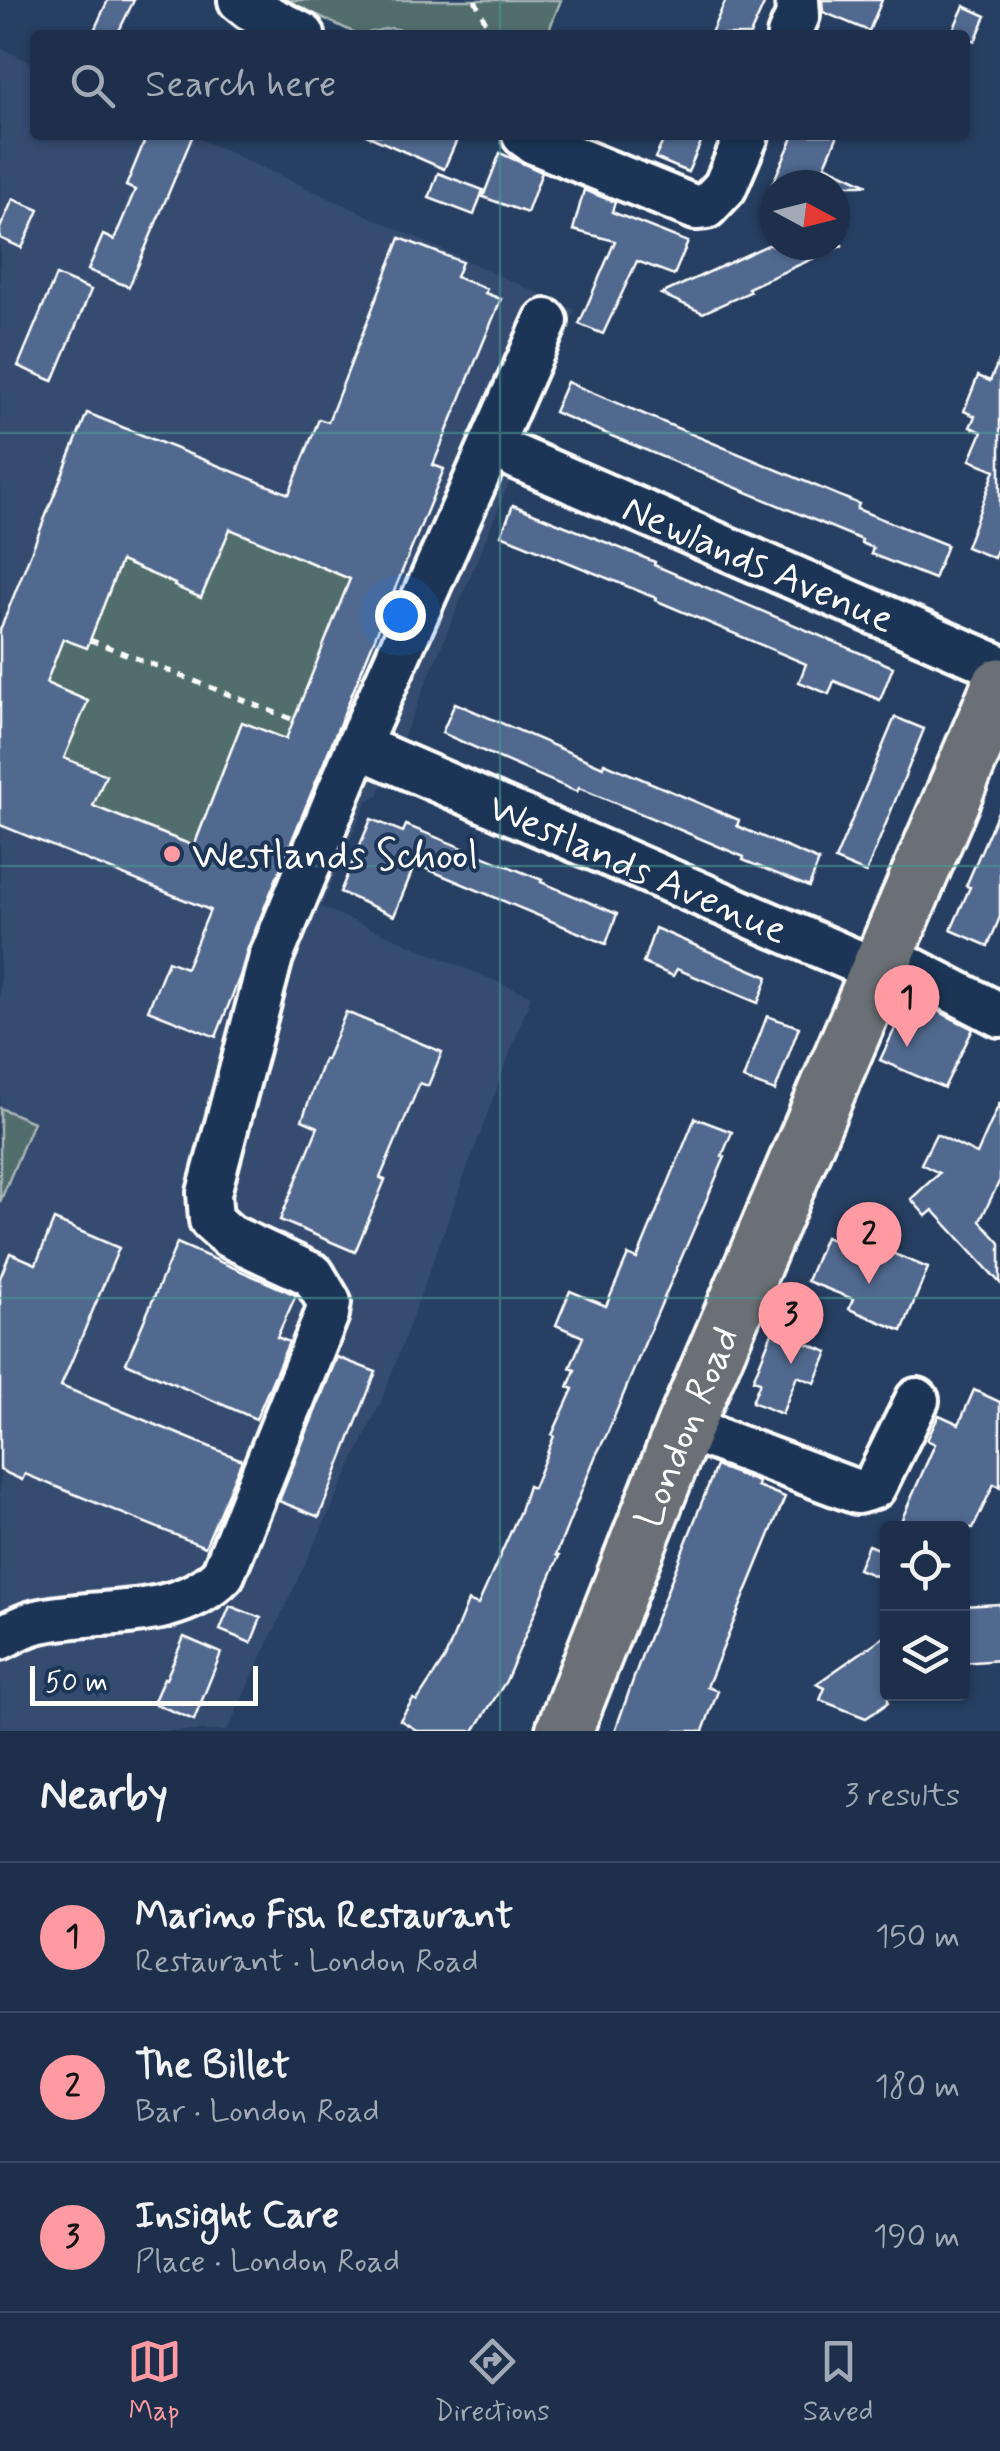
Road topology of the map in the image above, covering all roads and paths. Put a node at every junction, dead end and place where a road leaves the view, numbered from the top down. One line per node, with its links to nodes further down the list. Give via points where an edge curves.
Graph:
1 (240, 0): 3 (street)
2 (475, 0): 4 (path)
3 (293, 30)
4 (490, 30)
5 (531, 140): 6 (street, via 696,208 706,207 725,187)
6 (745, 140)
7 (546, 321): 13 (street)
8 (516, 457): 10 (street, Newlands Avenue)
9 (90, 640): 12 (path)
10 (1000, 667)
11 (1000, 686): 14 (main road, London Road)
12 (294, 720)
13 (358, 746): 14 (street, Westlands Avenue); 19 (street, via 271,958 208,1193 212,1220 229,1236 313,1274 330,1302 223,1574 191,1598 161,1608 34,1622)
14 (886, 952): 15 (street); 16 (street); 18 (main road, London Road)
15 (1000, 986)
16 (1000, 1015)
17 (917, 1400): 18 (street, via 874,1487 857,1492)
18 (684, 1427): 20 (main road, London Road)
19 (0, 1638)
20 (564, 1731)

